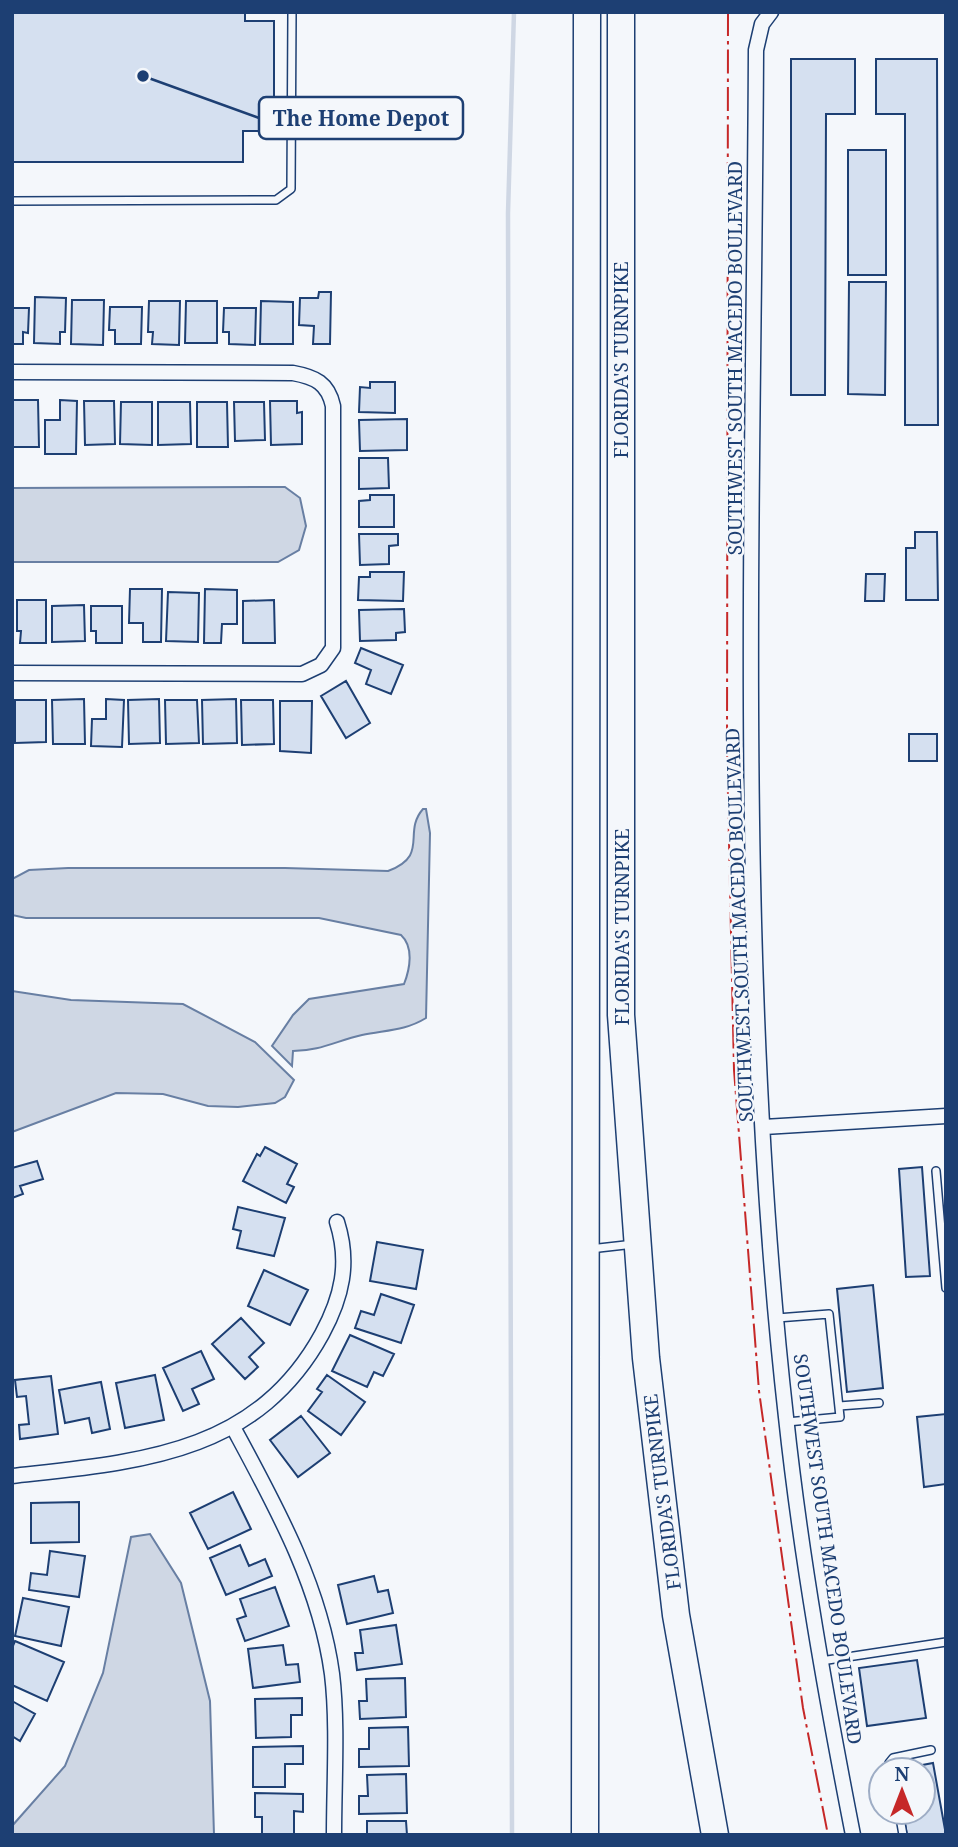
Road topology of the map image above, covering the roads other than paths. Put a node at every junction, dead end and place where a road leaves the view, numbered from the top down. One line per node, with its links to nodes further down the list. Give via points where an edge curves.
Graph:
1 (292, 12): 5 (lane, via 291,190 286,195 276,200)
2 (587, 12): 14 (highway, FLORIDA'S TURNPIKE)
3 (621, 12): 13 (highway, FLORIDA'S TURNPIKE, via 621,1015)
4 (771, 12): 9 (street, SOUTHWEST SOUTH MACEDO BOULEVARD, via 762,24 756,50 755,133 752,838)
5 (12, 201)
6 (12, 372): 7 (street, via 293,373 315,377 330,391 333,419 333,648 321,665 302,674)
7 (12, 673)
8 (946, 1116): 9 (street)
9 (764, 1127): 16 (street, SOUTHWEST SOUTH MACEDO BOULEVARD)
10 (936, 1171): 12 (lane)
11 (337, 1222): 20 (street, via 345,1258 335,1310 307,1360 278,1396)
12 (943, 1226): 15 (lane)
13 (638, 1244): 14 (lane); 28 (highway, FLORIDA'S TURNPIKE, via 646,1358 676,1615)
14 (586, 1249): 27 (highway, FLORIDA'S TURNPIKE)
15 (946, 1288)
16 (777, 1318): 18 (lane, via 829,1314); 19 (street, SOUTHWEST SOUTH MACEDO BOULEVARD)
17 (879, 1403): 18 (lane)
18 (839, 1406): 19 (lane, via 840,1417)
19 (786, 1422): 23 (street, SOUTHWEST SOUTH MACEDO BOULEVARD)
20 (233, 1427): 21 (street, via 186,1448 91,1467); 26 (street, via 282,1520 316,1602 332,1675)
21 (12, 1476)
22 (946, 1642): 23 (lane)
23 (821, 1661): 29 (street, SOUTHWEST SOUTH MACEDO BOULEVARD)
24 (932, 1750): 25 (lane)
25 (903, 1756)
26 (334, 1835)
27 (585, 1835)
28 (715, 1835)
29 (853, 1835)

